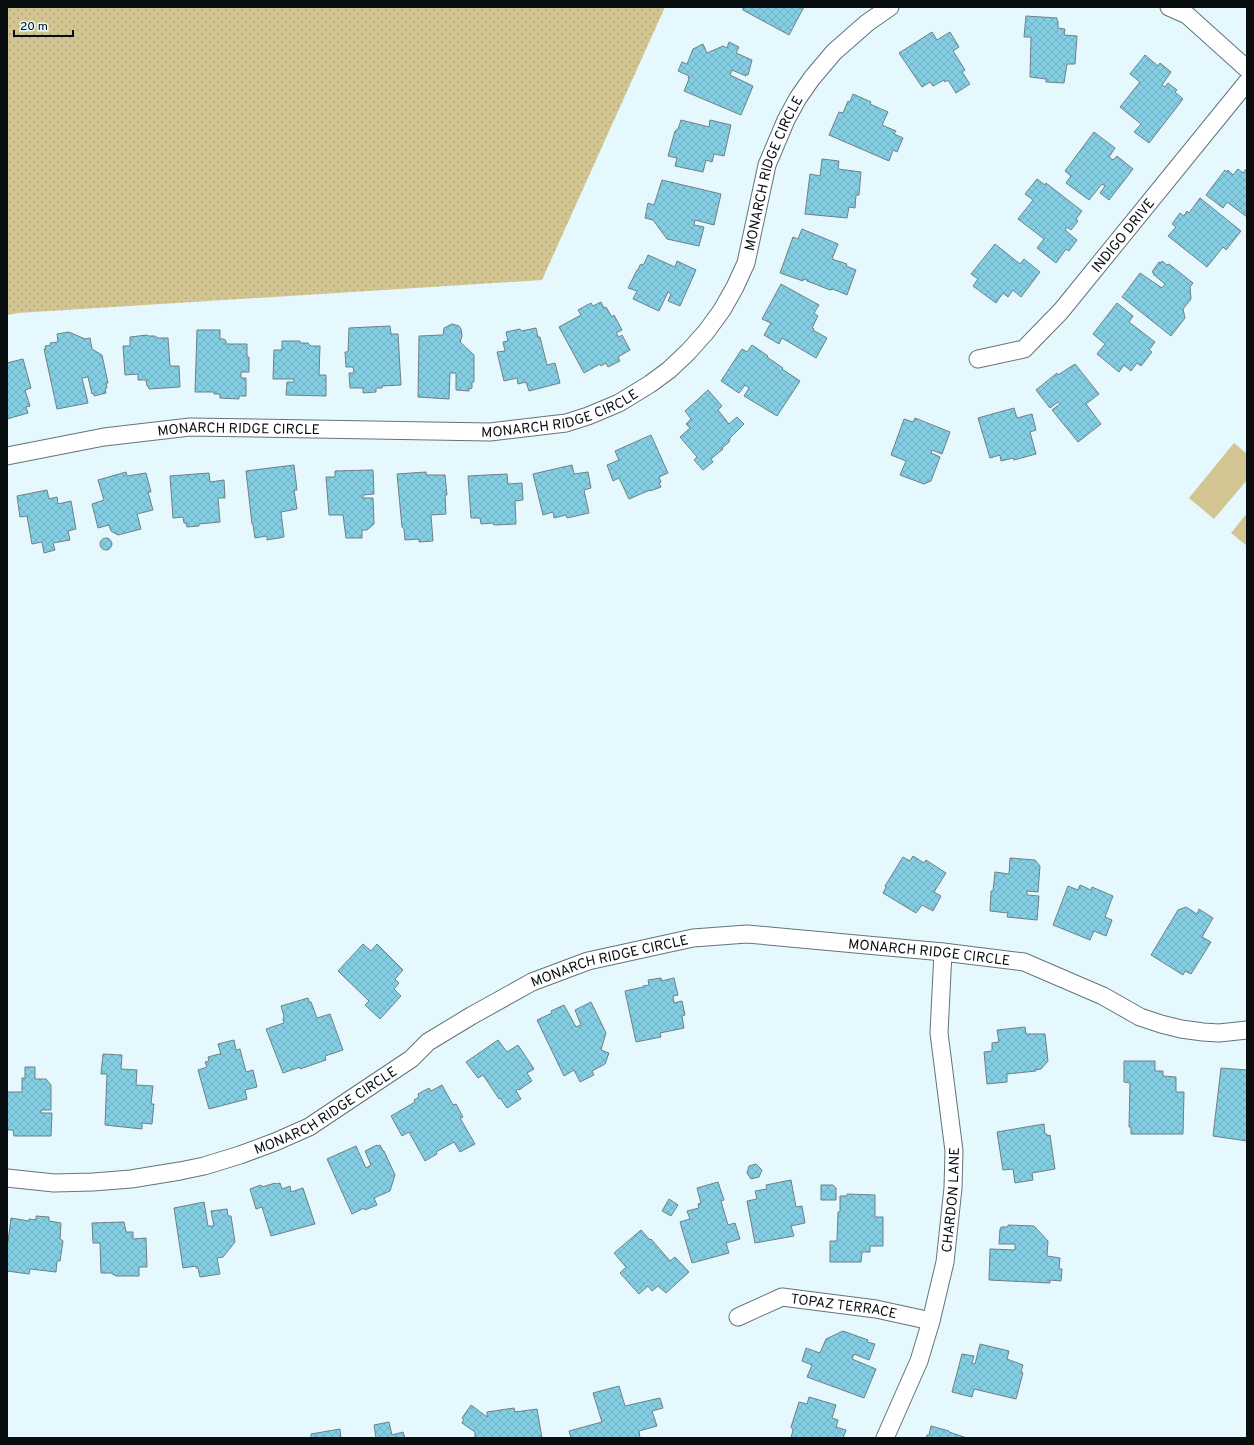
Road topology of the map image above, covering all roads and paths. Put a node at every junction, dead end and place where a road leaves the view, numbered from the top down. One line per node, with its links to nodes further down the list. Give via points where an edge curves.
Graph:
1 (890, 7): 6 (street, MONARCH RIDGE CIRCLE, via 834,52 812,78 788,115 767,165 746,263 722,310 688,352 669,370 631,397 566,423 490,432 190,427 104,437)
2 (1169, 7): 3 (street, via 1187,15)
3 (1247, 69)
4 (1247, 82): 5 (street, INDIGO DRIVE, via 1062,311 1024,349)
5 (978, 359)
6 (7, 456)
7 (943, 952): 8 (street, MONARCH RIDGE CIRCLE, via 1024,962 1103,996 1140,1017 1161,1024 1203,1032); 9 (street, MONARCH RIDGE CIRCLE, via 747,934 693,938 588,961 532,982 470,1016 428,1042 411,1059 309,1126 247,1152 204,1166 131,1179 54,1183); 11 (street, CHARDON LANE, via 939,1033 954,1151 953,1188 945,1262)
8 (1247, 1030)
9 (7, 1178)
10 (738, 1317): 11 (street, TOPAZ TERRACE, via 782,1297 876,1309)
11 (931, 1321): 12 (street, CHARDON LANE, via 919,1361)
12 (884, 1438)

